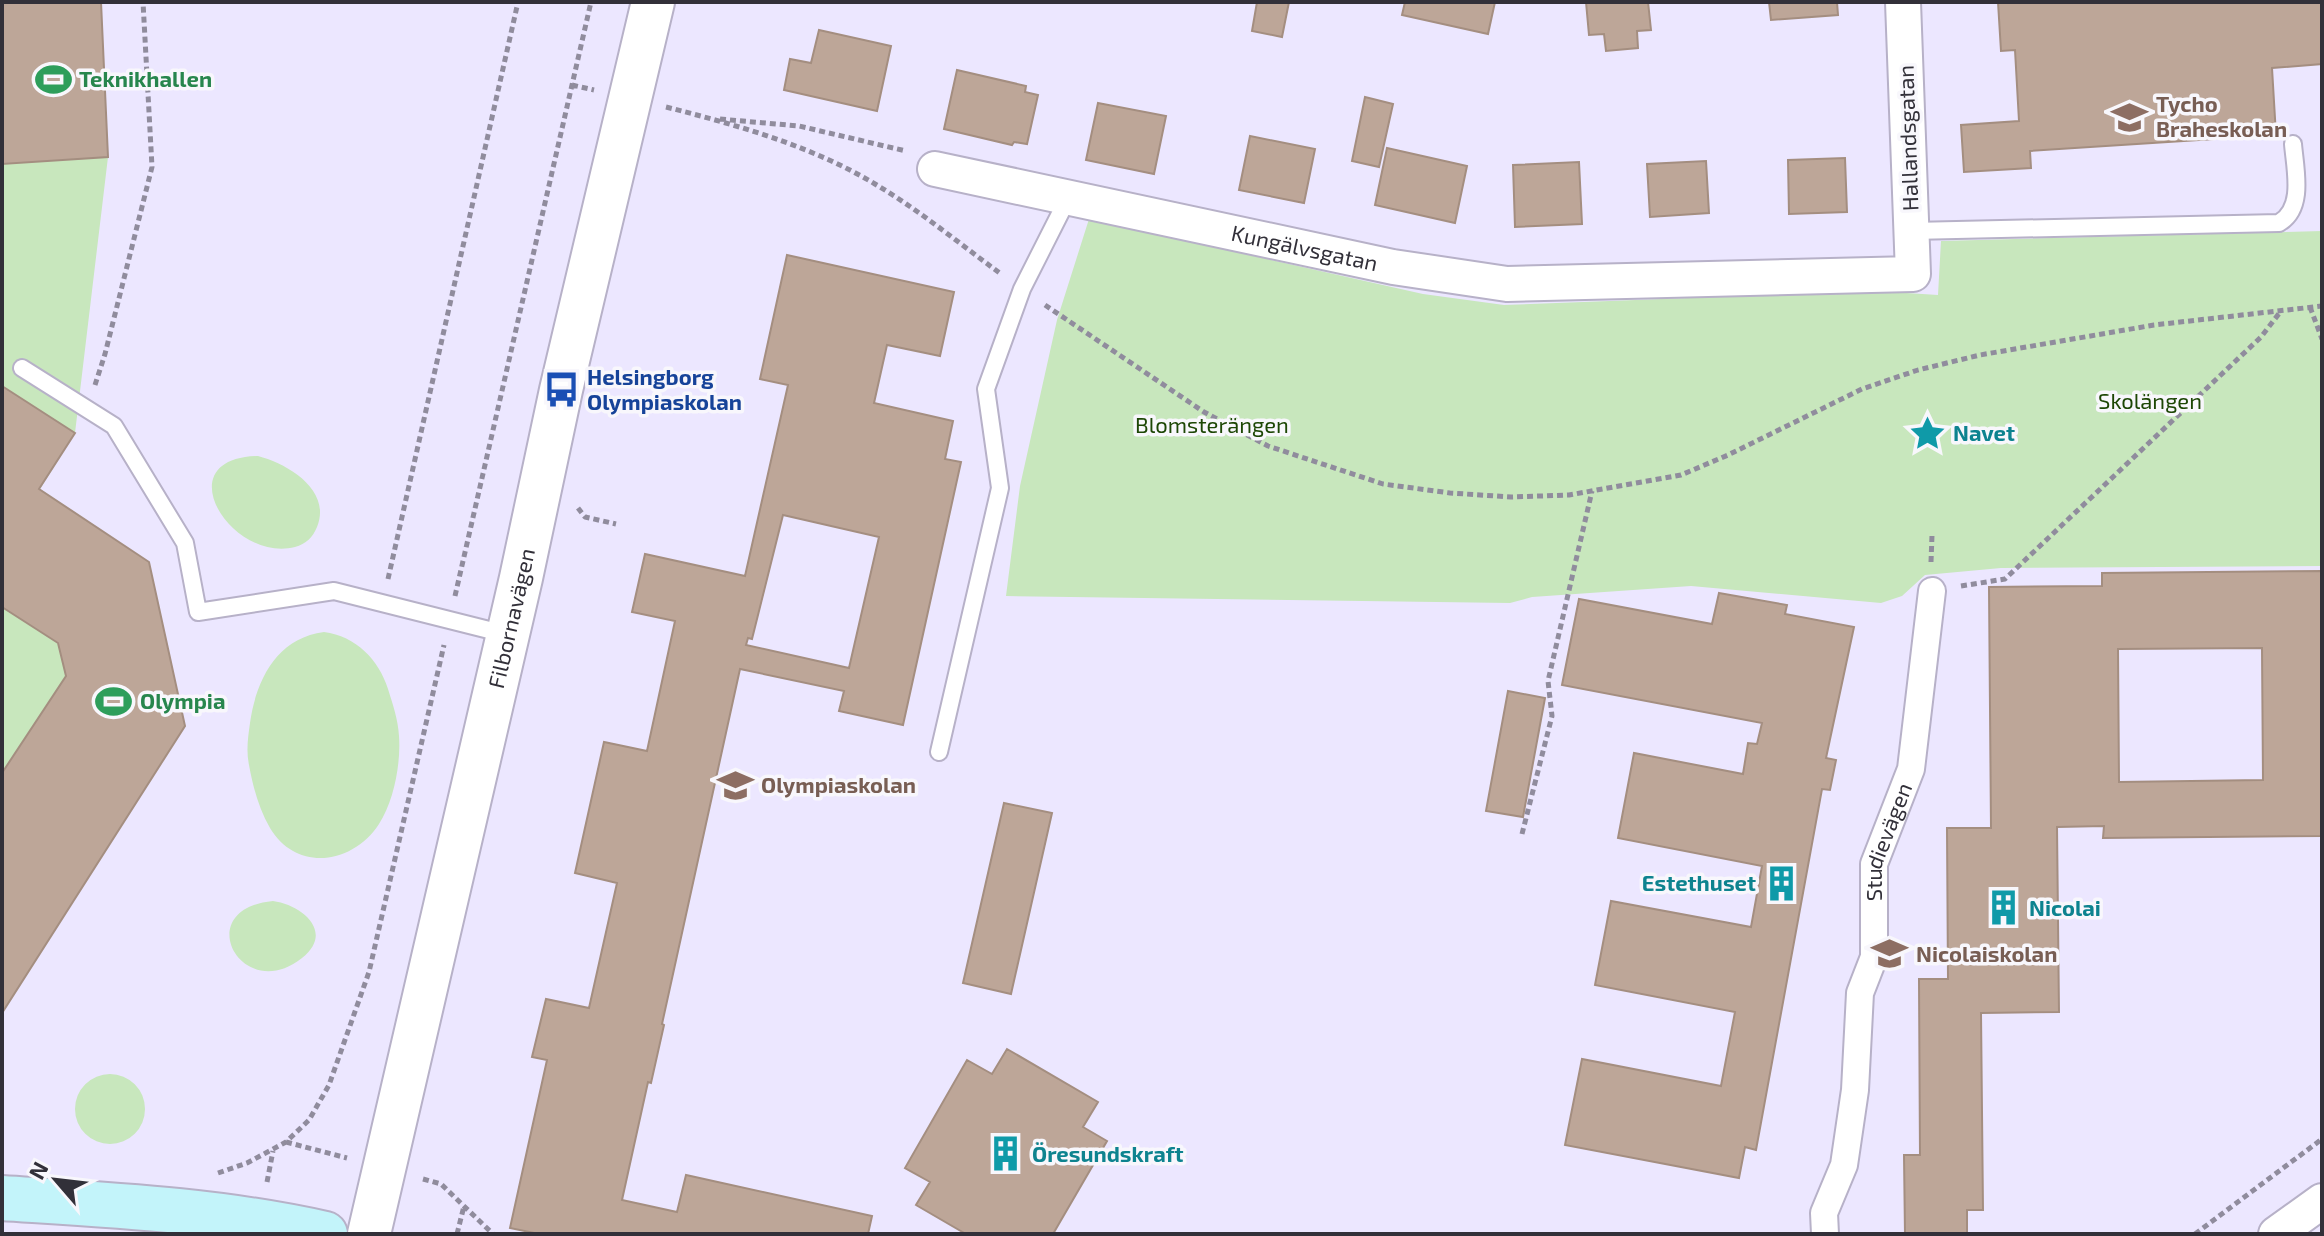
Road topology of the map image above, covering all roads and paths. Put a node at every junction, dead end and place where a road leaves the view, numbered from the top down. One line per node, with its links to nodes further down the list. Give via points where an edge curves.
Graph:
1 (143, 2): 17 (path, via 152,167)
2 (518, 2): 22 (path)
3 (591, 2): 6 (path)
4 (653, 2): 23 (street, Filbornavägen)
5 (1903, 2): 10 (street, Hallandsgatan)
6 (572, 85)
7 (2293, 144): 10 (lane, via 2295,203 2279,223)
8 (935, 169): 9 (street, Kungälvsgatan); 12 (path, via 903,149 829,132 711,119 826,158 876,184)
9 (1068, 198): 11 (street, Kungälvsgatan, via 1393,267 1507,284); 12 (lane)
10 (1912, 231): 11 (street, Hallandsgatan)
11 (1913, 274)
12 (1022, 289): 18 (path, via 1204,412 1268,446 1383,484 1511,497); 24 (lane, via 986,389 1000,488)
13 (2316, 306): 14 (path); 15 (path)
14 (2281, 310): 18 (path, via 2123,329 1918,370 1862,389 1681,475); 21 (path, via 2261,337 2005,579)
15 (2322, 339)
16 (22, 368): 17 (lane)
17 (87, 409): 22 (lane, via 114,426 185,543 198,612 334,591)
18 (1592, 491): 25 (path, via 1548,681 1552,716)
19 (577, 505): 20 (path, via 585,517)
20 (616, 524)
21 (1932, 591): 33 (street, Studievägen, via 1911,769 1874,864 1874,957 1860,993 1855,1090 1844,1165 1824,1213)
22 (383, 603): 23 (lane)
23 (507, 635): 31 (street, Filbornavägen)
24 (939, 752)
25 (1522, 834)
26 (2322, 1139): 34 (path)
27 (2, 1198): 30 (main road, via 211,1215)
28 (2322, 1201): 35 (street)
29 (464, 1206): 32 (path)
30 (325, 1234)
31 (369, 1234)
32 (457, 1234)
33 (1825, 1234)
34 (2195, 1234)
35 (2276, 1234)

